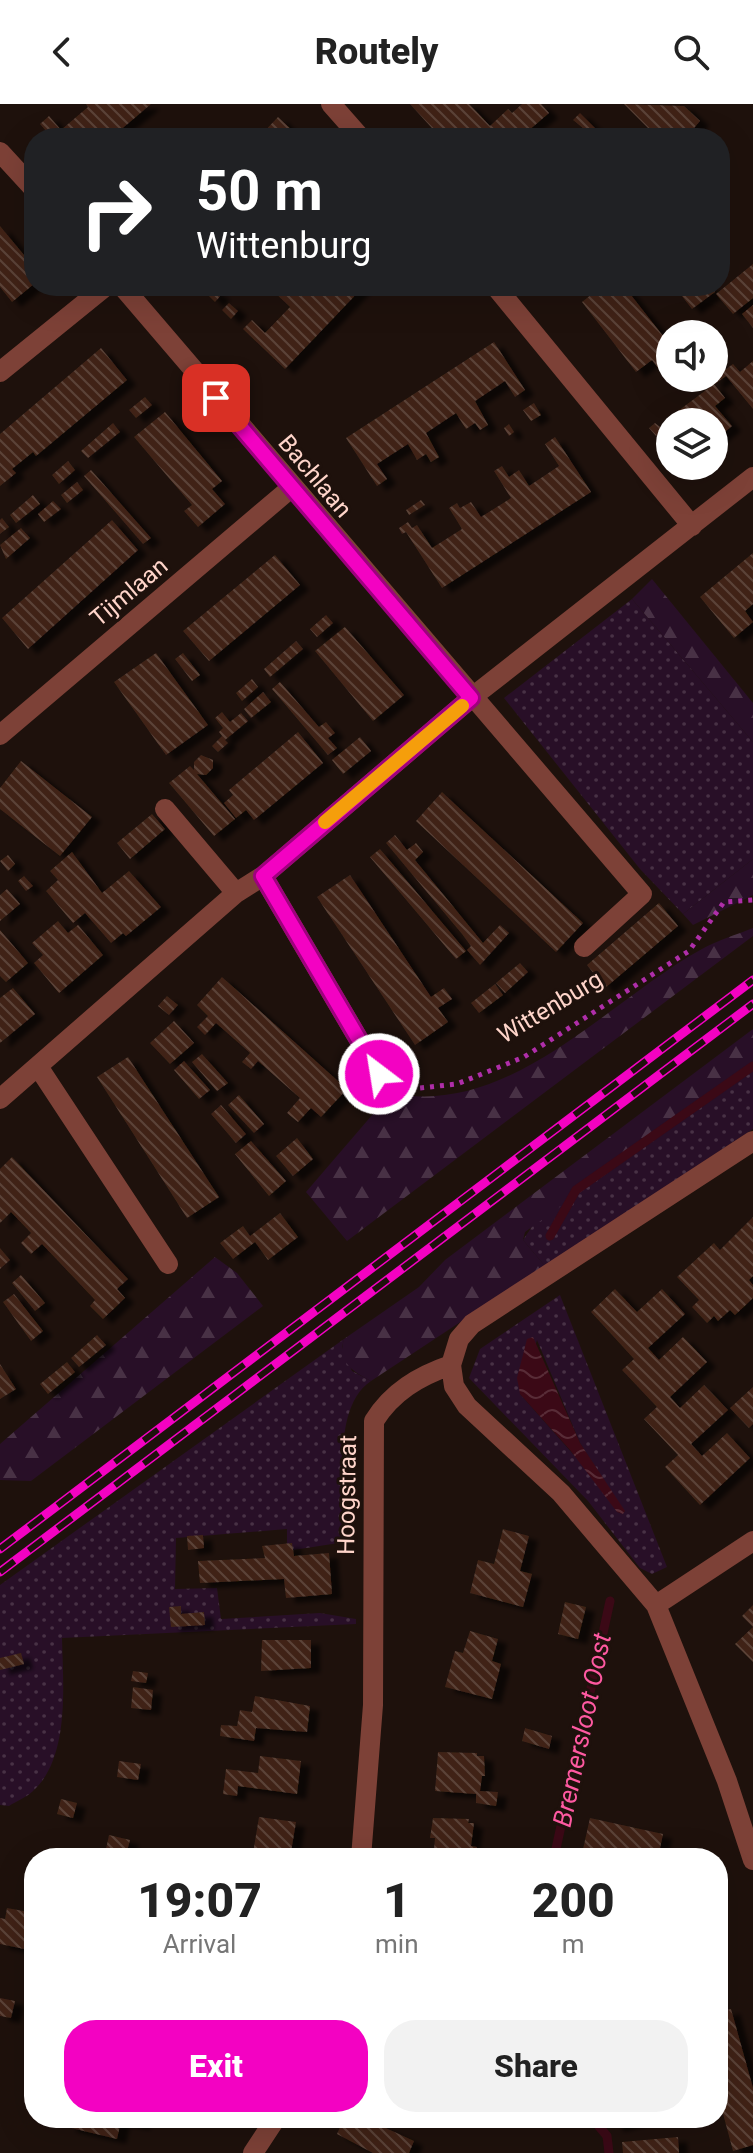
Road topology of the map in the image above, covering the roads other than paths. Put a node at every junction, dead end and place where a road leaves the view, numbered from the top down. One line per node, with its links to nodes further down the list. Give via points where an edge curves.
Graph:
1 (331, 104): 2 (street)
2 (352, 128)
3 (0, 152): 4 (street)
4 (24, 178)
5 (94, 296): 8 (street)
6 (130, 296): 10 (street, Bachlaan)
7 (503, 296): 11 (street)
8 (0, 372)
9 (753, 477): 11 (street)
10 (291, 488): 12 (street, Bachlaan); 13 (street, Tijmlaan)
11 (692, 526): 12 (street)
12 (471, 698): 15 (street); 17 (street, Wittenburg, via 642,894)
13 (2, 729)
14 (165, 809): 16 (street)
15 (263, 876): 16 (street); 19 (street)
16 (236, 893): 18 (street)
17 (584, 947)
18 (39, 1068): 20 (street); 22 (street)
19 (379, 1074)
20 (0, 1099)
21 (753, 1141): 23 (street, via 472,1324 459,1339)
22 (168, 1264)
23 (451, 1365): 25 (street, via 454,1386 467,1406 561,1493); 26 (street, Hoogstraat, via 425,1374 387,1401 374,1421 373,1705)
24 (753, 1541): 25 (street)
25 (656, 1605): 27 (street)
26 (362, 1848)
27 (753, 1860)
28 (272, 2128): 29 (street)
29 (263, 2149)

